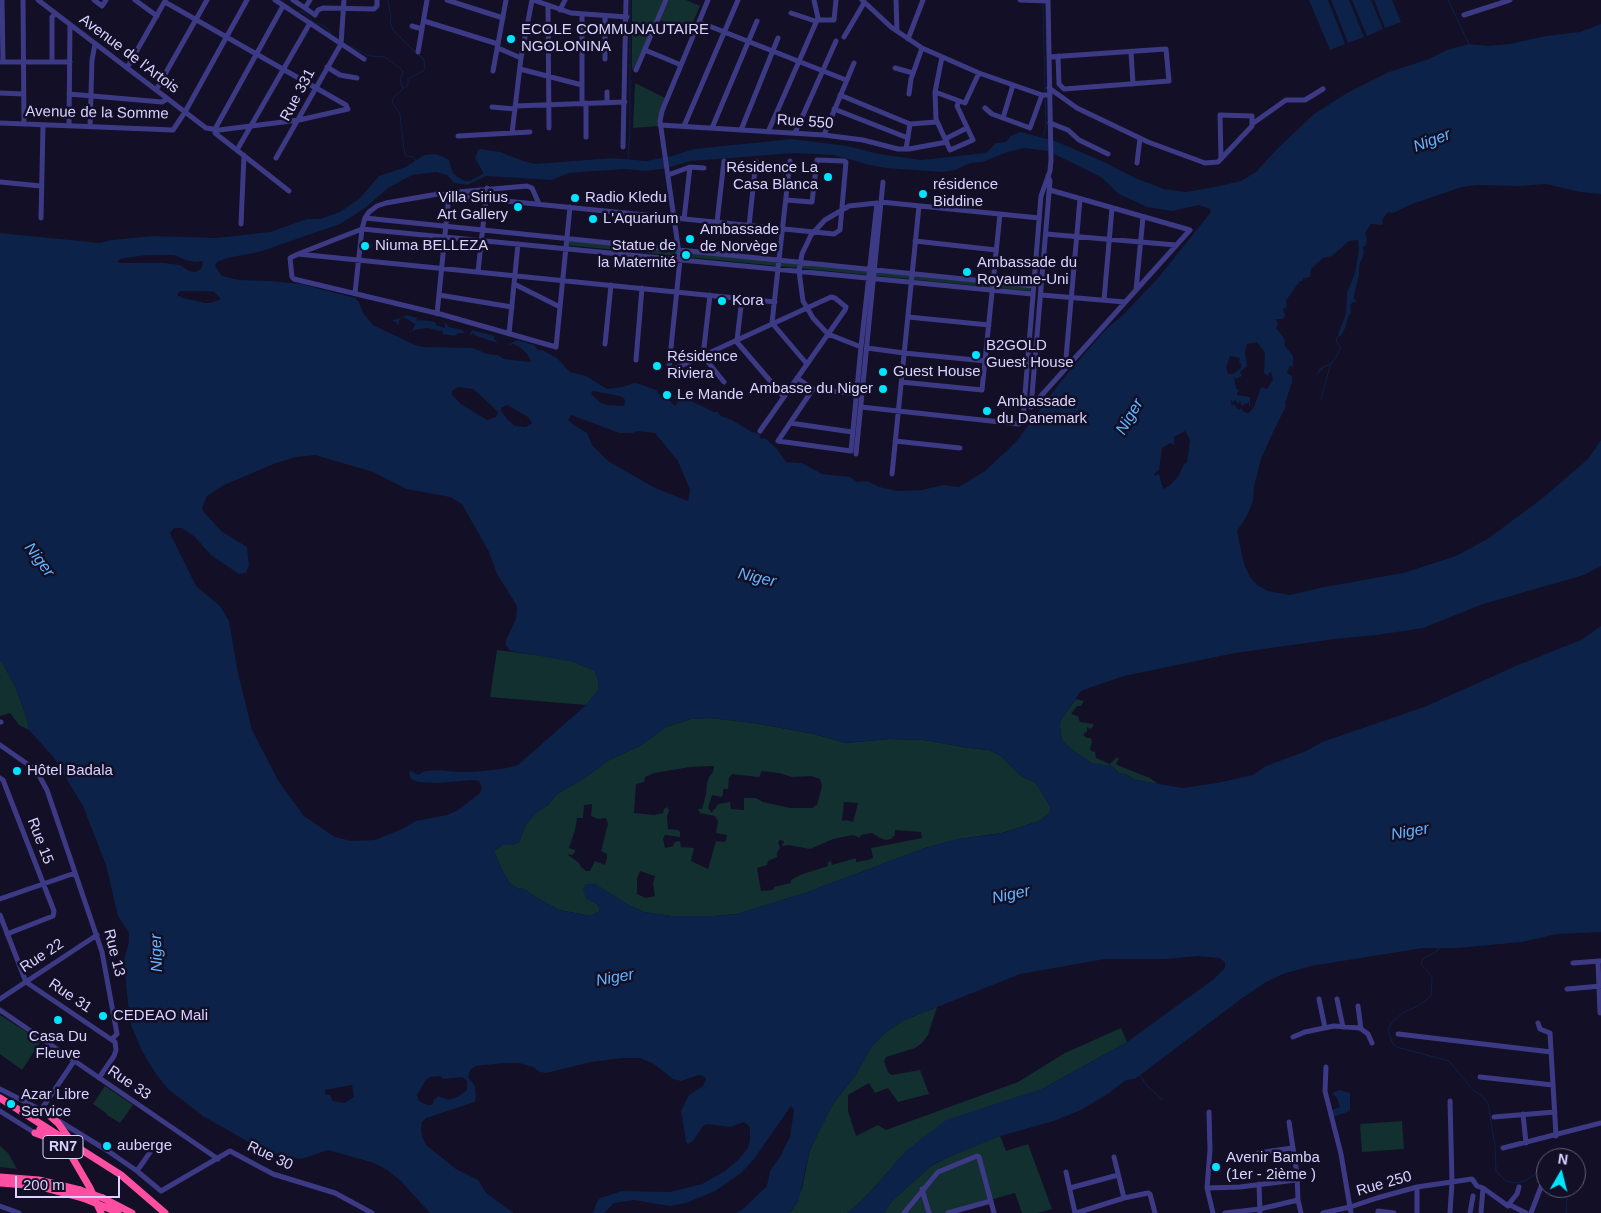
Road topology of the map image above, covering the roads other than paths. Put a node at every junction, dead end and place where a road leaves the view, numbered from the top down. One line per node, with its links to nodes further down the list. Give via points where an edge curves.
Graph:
1 (2, 0): 79 (street)
2 (23, 0): 80 (street)
3 (38, 0): 38 (street, Avenue de l'Artois)
4 (94, 0): 5 (street, via 102,6)
5 (106, 0)
6 (135, 0): 42 (street)
7 (207, 0): 46 (street)
8 (247, 0): 57 (street)
9 (275, 0): 33 (street)
10 (293, 0): 34 (street)
11 (310, 0): 34 (street)
12 (344, 0): 35 (street)
13 (377, 0): 35 (street, via 374,9)
14 (427, 0): 48 (street)
15 (447, 0): 45 (street)
16 (506, 0): 45 (street)
17 (532, 0): 32 (street); 75 (street)
18 (565, 0): 36 (street)
19 (626, 0): 44 (street)
20 (666, 0): 67 (street)
21 (708, 0): 49 (street)
22 (738, 0): 56 (street)
23 (814, 0): 47 (street)
24 (836, 0): 47 (street, via 834,20)
25 (896, 0): 55 (street)
26 (921, 0): 60 (street)
27 (1020, 0): 28 (street)
28 (1048, 0): 74 (street)
29 (1510, 0): 41 (street)
30 (165, 1): 42 (street); 46 (street)
31 (863, 2): 55 (street); 58 (street)
32 (548, 5): 36 (street); 95 (street)
33 (283, 6): 51 (street); 71 (street)
34 (305, 8): 40 (street)
35 (344, 8): 40 (street, via 323,8); 61 (street)
36 (560, 10): 39 (street)
37 (791, 13): 47 (street)
38 (55, 14): 52 (street, Avenue de l'Artois); 81 (street, via 52,17)
39 (582, 14): 43 (street); 99 (street)
40 (315, 15): 51 (street)
41 (1464, 15)
42 (157, 16): 86 (street)
43 (605, 16): 44 (street); 77 (street)
44 (626, 17): 117 (street)
45 (503, 18): 65 (street)
46 (197, 20): 57 (street); 104 (street)
47 (816, 20): 78 (street)
48 (424, 21): 54 (street); 65 (street)
49 (699, 22): 56 (street); 84 (street)
50 (758, 22): 63 (street)
51 (310, 23): 61 (street); 90 (street)
52 (70, 25): 64 (street, Avenue de l'Artois); 82 (street)
53 (412, 26): 54 (street)
54 (422, 29): 69 (street)
55 (897, 31): 60 (street)
56 (725, 32): 63 (street); 138 (street)
57 (227, 37): 71 (street); 125 (street)
58 (844, 37)
59 (778, 38): 68 (street)
60 (908, 38): 66 (street)
61 (342, 41): 76 (street); 85 (street, Rue 331)
62 (836, 41): 92 (street)
63 (749, 42): 68 (street); 141 (street)
64 (95, 44): 86 (street, Avenue de l'Artois); 114 (street)
65 (498, 46): 75 (street); 91 (street)
66 (922, 48): 72 (street); 93 (street)
67 (645, 50): 84 (street); 89 (street)
68 (773, 51): 78 (street); 144 (street)
69 (418, 52)
70 (1131, 52): 73 (street); 98 (street); 98 (street, via 1159,47 1166,49 1169,81)
71 (255, 54): 90 (street); 143 (street)
72 (942, 56): 94 (street); 106 (street)
73 (1058, 56): 74 (street); 98 (street, via 1059,84 1064,89)
74 (1049, 57): 102 (street)
75 (521, 58): 88 (street)
76 (364, 59)
77 (605, 59)
78 (798, 61): 92 (street); 146 (street)
79 (1, 62): 80 (street)
80 (24, 62): 81 (street); 108 (street)
81 (52, 62): 82 (street)
82 (70, 62): 109 (street)
83 (854, 63): 97 (street)
84 (681, 65): 135 (street, via 662,111)
85 (327, 67): 96 (street, via 340,75); 101 (street, Rue 331)
86 (127, 68): 104 (street, Avenue de l'Artois)
87 (894, 68): 93 (street)
88 (520, 70): 95 (street); 121 (street)
89 (636, 70)
90 (283, 71): 101 (street); 137 (street)
91 (493, 71)
92 (822, 71): 97 (street); 148 (street)
93 (913, 73): 110 (street)
94 (979, 73): 100 (street); 116 (street, via 965,103)
95 (548, 76): 99 (street); 120 (street)
96 (357, 78)
97 (846, 80): 111 (street)
98 (1133, 84)
99 (582, 85): 118 (street)
100 (1013, 85): 112 (street); 126 (street)
101 (315, 88): 127 (street, Rue 331); 127 (street, via 348,109)
102 (1050, 88): 113 (street); 153 (street, via 1077,108)
103 (1323, 89): 133 (street, via 1305,100 1286,100)
104 (156, 90): 115 (street, Avenue de l'Artois)
105 (607, 92): 119 (street)
106 (935, 92): 116 (street); 128 (street)
107 (0, 94): 108 (street)
108 (24, 94): 131 (street)
109 (69, 94): 114 (street); 136 (street)
110 (909, 94)
111 (840, 95): 124 (street); 132 (street)
112 (1042, 95): 113 (street); 126 (street, via 1030,128)
113 (1050, 95): 130 (street)
114 (90, 96): 115 (street, via 162,102); 139 (street)
115 (167, 99): 125 (street, Avenue de l'Artois)
116 (958, 101): 142 (street, via 957,106)
117 (625, 102): 119 (street); 155 (street)
118 (584, 103): 119 (street); 120 (street); 151 (street)
119 (607, 103)
120 (548, 105): 121 (street); 140 (street)
121 (515, 107): 122 (street); 147 (street)
122 (492, 108)
123 (985, 108): 126 (street)
124 (834, 109): 149 (street); 152 (street)
125 (185, 112): 139 (street, Avenue de la Somme, via 173,130); 143 (street, Avenue de l'Artois, via 206,128)
126 (1003, 118)
127 (299, 120): 137 (street); 160 (street, Rue 331)
128 (937, 122): 132 (street); 154 (street)
129 (0, 123): 131 (street, Avenue de la Somme)
130 (1050, 123): 158 (street); 169 (street)
131 (24, 124): 134 (street, Avenue de la Somme)
132 (910, 124): 152 (street)
133 (1252, 124): 161 (street); 161 (street, via 1252,116 1220,115)
134 (43, 125): 136 (street, Avenue de la Somme); 172 (street)
135 (660, 125): 138 (street, Rue 550); 168 (street)
136 (68, 126): 139 (street, Avenue de la Somme)
137 (252, 126): 143 (street); 157 (street)
138 (684, 126): 141 (street, Rue 550)
139 (90, 127)
140 (549, 128)
141 (712, 128): 144 (street, Rue 550)
142 (967, 128): 154 (street); 154 (street, via 972,140 950,150)
143 (215, 129): 157 (street)
144 (741, 130): 146 (street, Rue 550)
145 (530, 132): 147 (street)
146 (768, 132): 148 (street, Rue 550)
147 (512, 133): 150 (street)
148 (795, 133): 149 (street, Rue 550)
149 (824, 135): 156 (street, Rue 550)
150 (458, 136)
151 (586, 137)
152 (908, 138): 156 (street)
153 (1140, 138): 161 (street, via 1205,163 1218,162); 165 (street)
154 (946, 141): 156 (street, Rue 550)
155 (623, 147)
156 (906, 149)
157 (236, 150): 159 (street)
158 (1108, 154)
159 (244, 156): 175 (street); 195 (street)
160 (276, 158)
161 (1221, 158)
162 (724, 161): 194 (street)
163 (790, 161): 180 (street)
164 (756, 162): 196 (street)
165 (1138, 163)
166 (690, 167): 167 (street); 168 (street); 193 (street)
167 (704, 168)
168 (667, 172): 191 (street)
169 (1048, 176): 174 (street); 192 (street, via 1040,196)
170 (0, 182): 172 (street)
171 (883, 182): 181 (street)
172 (41, 186): 189 (street)
173 (486, 188): 176 (street); 178 (street); 182 (street, via 530,186)
174 (1050, 190): 179 (street); 202 (street)
175 (289, 191)
176 (436, 194): 177 (street); 190 (street, via 377,206)
177 (449, 195): 178 (street); 197 (street)
178 (486, 199): 182 (street); 200 (street)
179 (1080, 199): 185 (street); 204 (street)
180 (786, 200): 186 (street, via 812,202 817,160 844,161); 199 (street)
181 (881, 202): 183 (street); 222 (street)
182 (538, 204): 184 (street)
183 (919, 206): 187 (street); 208 (street)
184 (570, 207): 191 (street); 205 (street)
185 (1112, 208): 188 (street); 206 (street)
186 (842, 210): 201 (street); 201 (street, via 840,230 834,234); 222 (street, via 849,206 876,203)
187 (1000, 214): 192 (street); 214 (street)
188 (1142, 216): 209 (street); 211 (street, via 1190,230)
189 (41, 218)
190 (365, 218): 197 (street); 198 (street)
191 (674, 218): 193 (street); 213 (street)
192 (1039, 218): 233 (street)
193 (684, 219): 194 (street)
194 (718, 222): 196 (street)
195 (241, 224)
196 (749, 226): 199 (street)
197 (446, 227): 200 (street); 203 (street)
198 (362, 229): 203 (street); 215 (street); 216 (street)
199 (783, 229): 201 (street); 218 (street)
200 (482, 230): 205 (street); 207 (street)
201 (813, 232): 219 (street)
202 (1046, 234): 204 (street); 242 (street)
203 (444, 237): 207 (street); 220 (street)
204 (1077, 237): 206 (street); 244 (street)
205 (566, 239): 212 (street); 213 (street)
206 (1109, 239): 209 (street); 245 (street)
207 (481, 240): 210 (street); 224 (street)
208 (915, 241): 214 (street); 225 (street)
209 (1140, 242): 211 (street); 236 (street)
210 (518, 244): 212 (street); 226 (street)
211 (1176, 245): 236 (street)
212 (566, 249): 217 (street); 228 (street)
213 (680, 250): 217 (street); 218 (street)
214 (996, 250): 230 (street)
215 (298, 254): 216 (street); 238 (street, via 290,258 292,278)
216 (359, 260): 220 (street); 238 (street)
217 (680, 260): 221 (street); 237 (street)
218 (779, 260): 219 (street); 221 (street)
219 (800, 263): 222 (street); 223 (street)
220 (441, 268): 224 (street); 240 (street)
221 (778, 269): 223 (street); 246 (street)
222 (872, 270): 225 (street); 227 (street)
223 (799, 271): 227 (street); 250 (street)
224 (478, 272): 226 (street)
225 (912, 274): 229 (street); 230 (street)
226 (515, 275): 228 (street); 231 (street)
227 (871, 278): 229 (street); 259 (street)
228 (563, 280): 232 (street); 249 (street)
229 (911, 282): 235 (street); 252 (street)
230 (993, 282): 233 (street); 235 (street)
231 (514, 284): 248 (street); 249 (street)
232 (611, 285): 234 (street); 258 (street)
233 (1033, 286): 239 (street)
234 (642, 288): 237 (street); 262 (street)
235 (992, 290): 239 (street); 254 (street)
236 (1136, 290): 247 (street)
237 (676, 292): 241 (street); 261 (street, via 669,367 672,370)
238 (355, 293): 251 (street)
239 (1032, 294): 265 (street)
240 (439, 295): 248 (street); 251 (street)
241 (710, 295): 243 (street); 261 (street)
242 (1041, 295): 244 (street); 266 (street, via 1031,407)
243 (742, 298): 246 (street); 257 (street)
244 (1072, 298): 245 (street); 266 (street)
245 (1104, 300): 247 (street)
246 (775, 302): 253 (street)
247 (1125, 302): 266 (street)
248 (512, 307): 255 (street)
249 (560, 308): 255 (street, via 556,347)
250 (807, 308): 253 (street); 256 (street); 256 (street, via 831,297 845,305 845,310)
251 (437, 314): 255 (street)
252 (908, 317): 254 (street); 260 (street)
253 (772, 324): 257 (street); 264 (street)
254 (988, 325): 263 (street)
255 (509, 334)
256 (828, 334): 259 (street); 264 (street)
257 (736, 340): 261 (street); 272 (street)
258 (605, 344)
259 (864, 348): 260 (street); 271 (street); 273 (street)
260 (904, 353): 263 (street); 269 (street)
261 (703, 356): 268 (street)
262 (636, 360)
263 (985, 361): 265 (street); 269 (street, via 982,390)
264 (807, 364): 267 (street)
265 (1026, 365): 274 (street, via 1023,419 1019,424)
266 (1065, 369)
267 (797, 378): 270 (street); 272 (street)
268 (724, 382)
269 (901, 382): 274 (street)
270 (813, 389): 271 (street); 275 (street)
271 (856, 394): 277 (street)
272 (784, 397): 276 (street)
273 (861, 408): 274 (street); 280 (street)
274 (898, 412): 278 (street)
275 (790, 423): 277 (street); 277 (street, via 778,441 850,451)
276 (760, 431)
277 (852, 432)
278 (895, 441): 279 (street); 281 (street)
279 (960, 448)
280 (856, 454)
281 (892, 474)
282 (0, 745): 284 (street, Rue 13, via 36,770 47,790)
283 (2, 779): 285 (street, Rue 15)
284 (75, 873): 285 (street); 289 (street, Rue 13)
285 (44, 883): 286 (street); 288 (street, Rue 15, via 53,916)
286 (0, 899)
287 (0, 915): 288 (street)
288 (7, 934): 292 (street)
289 (97, 935): 292 (street, Rue 22); 307 (street, Rue 13, via 118,1034)
290 (1600, 961): 291 (street); 293 (street)
291 (1573, 963)
292 (26, 982): 295 (street, Rue 22); 307 (street, Rue 31)
293 (1600, 986): 294 (street); 300 (street)
294 (1567, 989)
295 (0, 999)
296 (1337, 999): 302 (street)
297 (1319, 1000): 303 (street)
298 (1358, 1006): 304 (street)
299 (0, 1010): 310 (street, Rue 33)
300 (1600, 1013)
301 (1538, 1023): 309 (street, via 1540,1029 1550,1033)
302 (1343, 1026): 303 (street); 304 (street)
303 (1325, 1028): 306 (street)
304 (1361, 1029): 308 (street)
305 (1398, 1034): 309 (street)
306 (1293, 1037)
307 (112, 1040): 313 (street, via 116,1046 114,1056)
308 (1372, 1043)
309 (1551, 1052): 314 (street)
310 (74, 1061): 313 (street, Rue 33); 320 (street)
311 (1326, 1067): 362 (street, via 1325,1091 1341,1154)
312 (1480, 1077): 314 (street)
313 (99, 1078): 338 (street, Rue 33)
314 (1553, 1085): 322 (street)
315 (0, 1089): 320 (street)
316 (0, 1098): 332 (highway, RN7)
317 (1450, 1101): 344 (street)
318 (0, 1103): 330 (highway, RN7)
319 (0, 1110): 328 (street)
320 (41, 1110): 324 (street)
321 (1209, 1112): 350 (street)
322 (1555, 1112): 323 (street); 329 (street)
323 (1523, 1114): 325 (street); 331 (street)
324 (50, 1116): 332 (highway); 339 (street)
325 (1494, 1116)
326 (1290, 1122): 334 (street)
327 (1601, 1123): 329 (street)
328 (35, 1133): 330 (highway)
329 (1556, 1136): 331 (street)
330 (57, 1141): 361 (highway, RN7, via 78,1166)
331 (1526, 1142): 335 (street)
332 (74, 1145): 369 (highway, RN7, via 127,1180)
333 (153, 1148): 339 (street)
334 (1292, 1148): 336 (street); 343 (street)
335 (1503, 1148)
336 (1258, 1152)
337 (1114, 1157): 341 (street)
338 (218, 1159): 339 (street, Rue 30, via 161,1191); 370 (street, Rue 30, via 230,1151 273,1174 335,1193)
339 (137, 1171)
340 (1066, 1172): 349 (street)
341 (1118, 1175): 349 (street); 354 (street)
342 (0, 1177): 368 (highway, bridge, via 39,1180 80,1190)
343 (1296, 1180): 346 (street); 357 (street)
344 (1452, 1182): 348 (street, Rue 250); 351 (street, Rue 250, via 1472,1180); 383 (street)
345 (0, 1183): 361 (highway, bridge, via 38,1186 83,1198)
346 (1259, 1184): 350 (street); 363 (street)
347 (1519, 1186): 360 (street)
348 (1417, 1187): 355 (street, Rue 250); 382 (street)
349 (1070, 1188): 375 (street)
350 (1207, 1188): 377 (street)
351 (1483, 1188): 360 (street, Rue 250); 365 (street)
352 (922, 1189): 358 (street, via 938,1172 977,1156); 371 (street); 372 (street)
353 (1473, 1196): 384 (street)
354 (1124, 1198): 375 (street); 376 (street, via 1150,1194)
355 (1377, 1198): 362 (street, Rue 250); 364 (street)
356 (1537, 1198): 387 (street)
357 (1298, 1200): 363 (street); 379 (street)
358 (991, 1201): 373 (street); 374 (street)
359 (0, 1206): 366 (street)
360 (1508, 1206): 386 (street, Rue 250)
361 (103, 1210): 367 (highway)
362 (1350, 1210): 380 (street, Rue 250)
363 (1260, 1211): 378 (street)
364 (1378, 1212): 381 (street)
365 (1481, 1212): 385 (street)
366 (19, 1213)
367 (118, 1213)
368 (132, 1213)
369 (168, 1213)
370 (372, 1213)
371 (904, 1213)
372 (929, 1213)
373 (948, 1213)
374 (994, 1213)
375 (1076, 1213)
376 (1155, 1213)
377 (1213, 1213)
378 (1225, 1213)
379 (1302, 1213)
380 (1323, 1213)
381 (1394, 1213)
382 (1417, 1213)
383 (1450, 1213)
384 (1470, 1213)
385 (1488, 1213)
386 (1526, 1213)
387 (1532, 1213)

